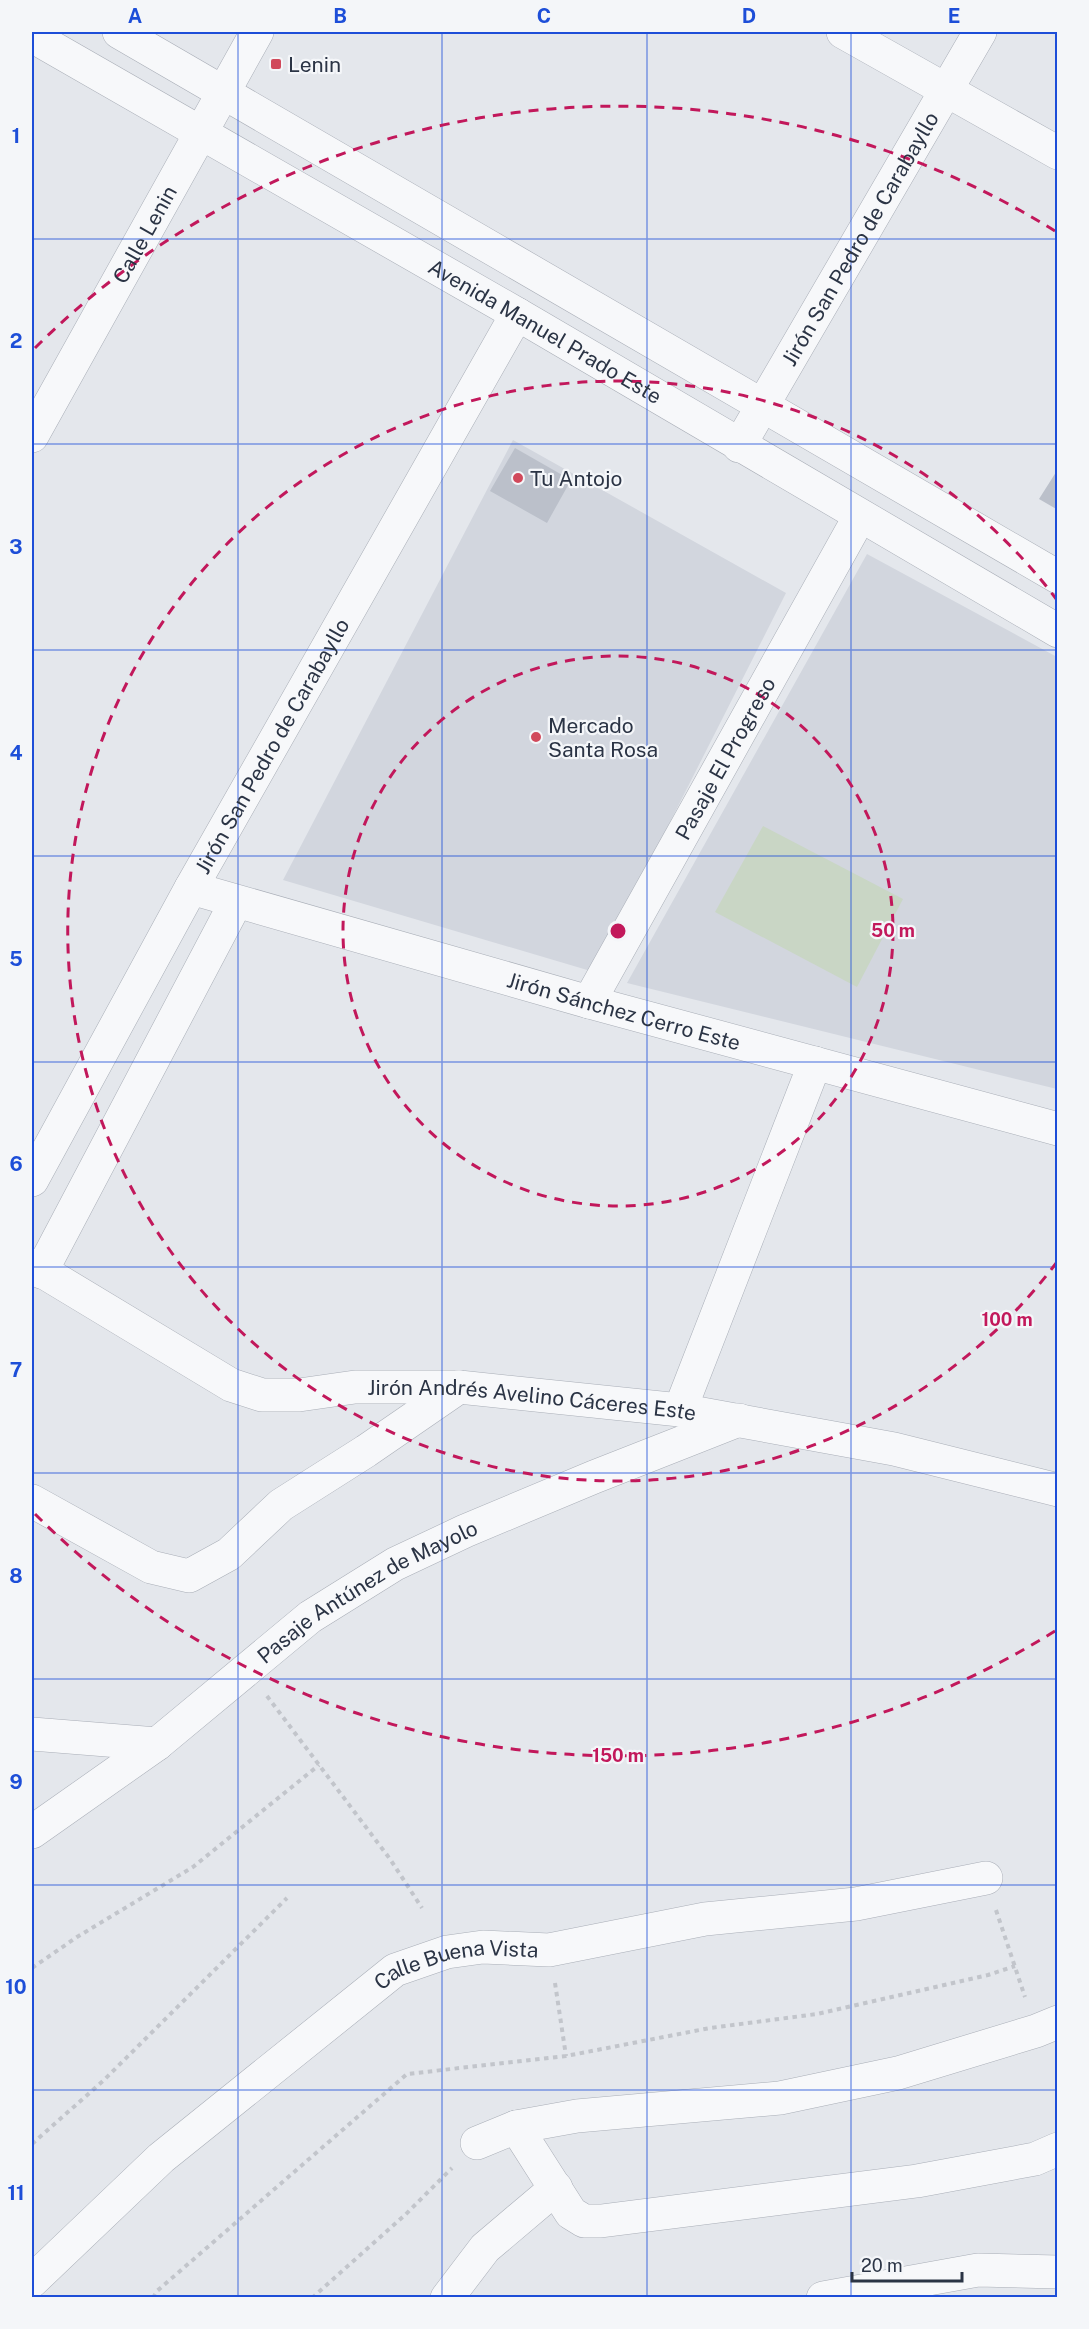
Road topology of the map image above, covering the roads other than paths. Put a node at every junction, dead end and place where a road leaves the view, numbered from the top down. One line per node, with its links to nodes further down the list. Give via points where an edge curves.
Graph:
1 (119, 32): 7 (street)
2 (257, 32): 7 (street, Calle Lenin)
3 (843, 32): 6 (street)
4 (980, 32): 6 (street, Jirón San Pedro de Carabayllo)
5 (32, 36): 8 (street, Avenida Manuel Prado Este)
6 (948, 90): 9 (street); 11 (street, Jirón San Pedro de Carabayllo)
7 (223, 92): 8 (street, Calle Lenin); 11 (street)
8 (201, 133): 10 (street, Avenida Manuel Prado Este); 12 (street, Calle Lenin)
9 (1058, 153)
10 (517, 314): 13 (street, Avenida Manuel Prado Este); 17 (street, Jirón San Pedro de Carabayllo)
11 (764, 406): 13 (street, Jirón San Pedro de Carabayllo); 15 (street)
12 (32, 436)
13 (739, 446): 14 (street, Avenida Manuel Prado Este)
14 (860, 516): 16 (street, Avenida Manuel Prado Este); 19 (street, Pasaje El Progreso)
15 (1058, 577)
16 (1058, 630)
17 (191, 888): 18 (street, Jirón Sánchez Cerro Este); 22 (street, Jirón San Pedro de Carabayllo)
18 (236, 902): 19 (street, Jirón Sánchez Cerro Este); 23 (street)
19 (589, 1002): 20 (street, Jirón Sánchez Cerro Este)
20 (815, 1063): 21 (street, Jirón Sánchez Cerro Este); 25 (street)
21 (1058, 1129)
22 (32, 1180)
23 (36, 1268): 24 (street, Jirón Andrés Avelino Cáceres Este, via 231,1385 262,1395 299,1395 355,1387)
24 (459, 1387): 25 (street, Jirón Andrés Avelino Cáceres Este); 28 (street, via 281,1505 229,1554 189,1576 151,1567)
25 (680, 1410): 26 (street, Jirón Andrés Avelino Cáceres Este)
26 (741, 1419): 27 (street, Jirón Andrés Avelino Cáceres Este, via 894,1449); 30 (street, Pasaje Antúnez de Mayolo, via 583,1481 395,1564 310,1617)
27 (1058, 1490)
28 (32, 1501)
29 (32, 1734): 30 (street)
30 (158, 1744): 31 (street, Pasaje Antúnez de Mayolo)
31 (32, 1832)
32 (986, 1878): 39 (street, Calle Buena Vista, via 856,1904 705,1920 549,1950 483,1947 447,1952 395,1970 161,2158)
33 (1047, 2027): 34 (street, via 898,2073 780,2098 578,2116)
34 (516, 2127): 35 (street); 37 (street)
35 (477, 2143)
36 (1058, 2149): 37 (street, via 1035,2159 917,2181 601,2221 584,2221 572,2213)
37 (556, 2188): 40 (street, via 485,2248)
38 (1058, 2272): 41 (street, via 978,2270)
39 (32, 2281)
40 (447, 2298)
41 (823, 2298)

